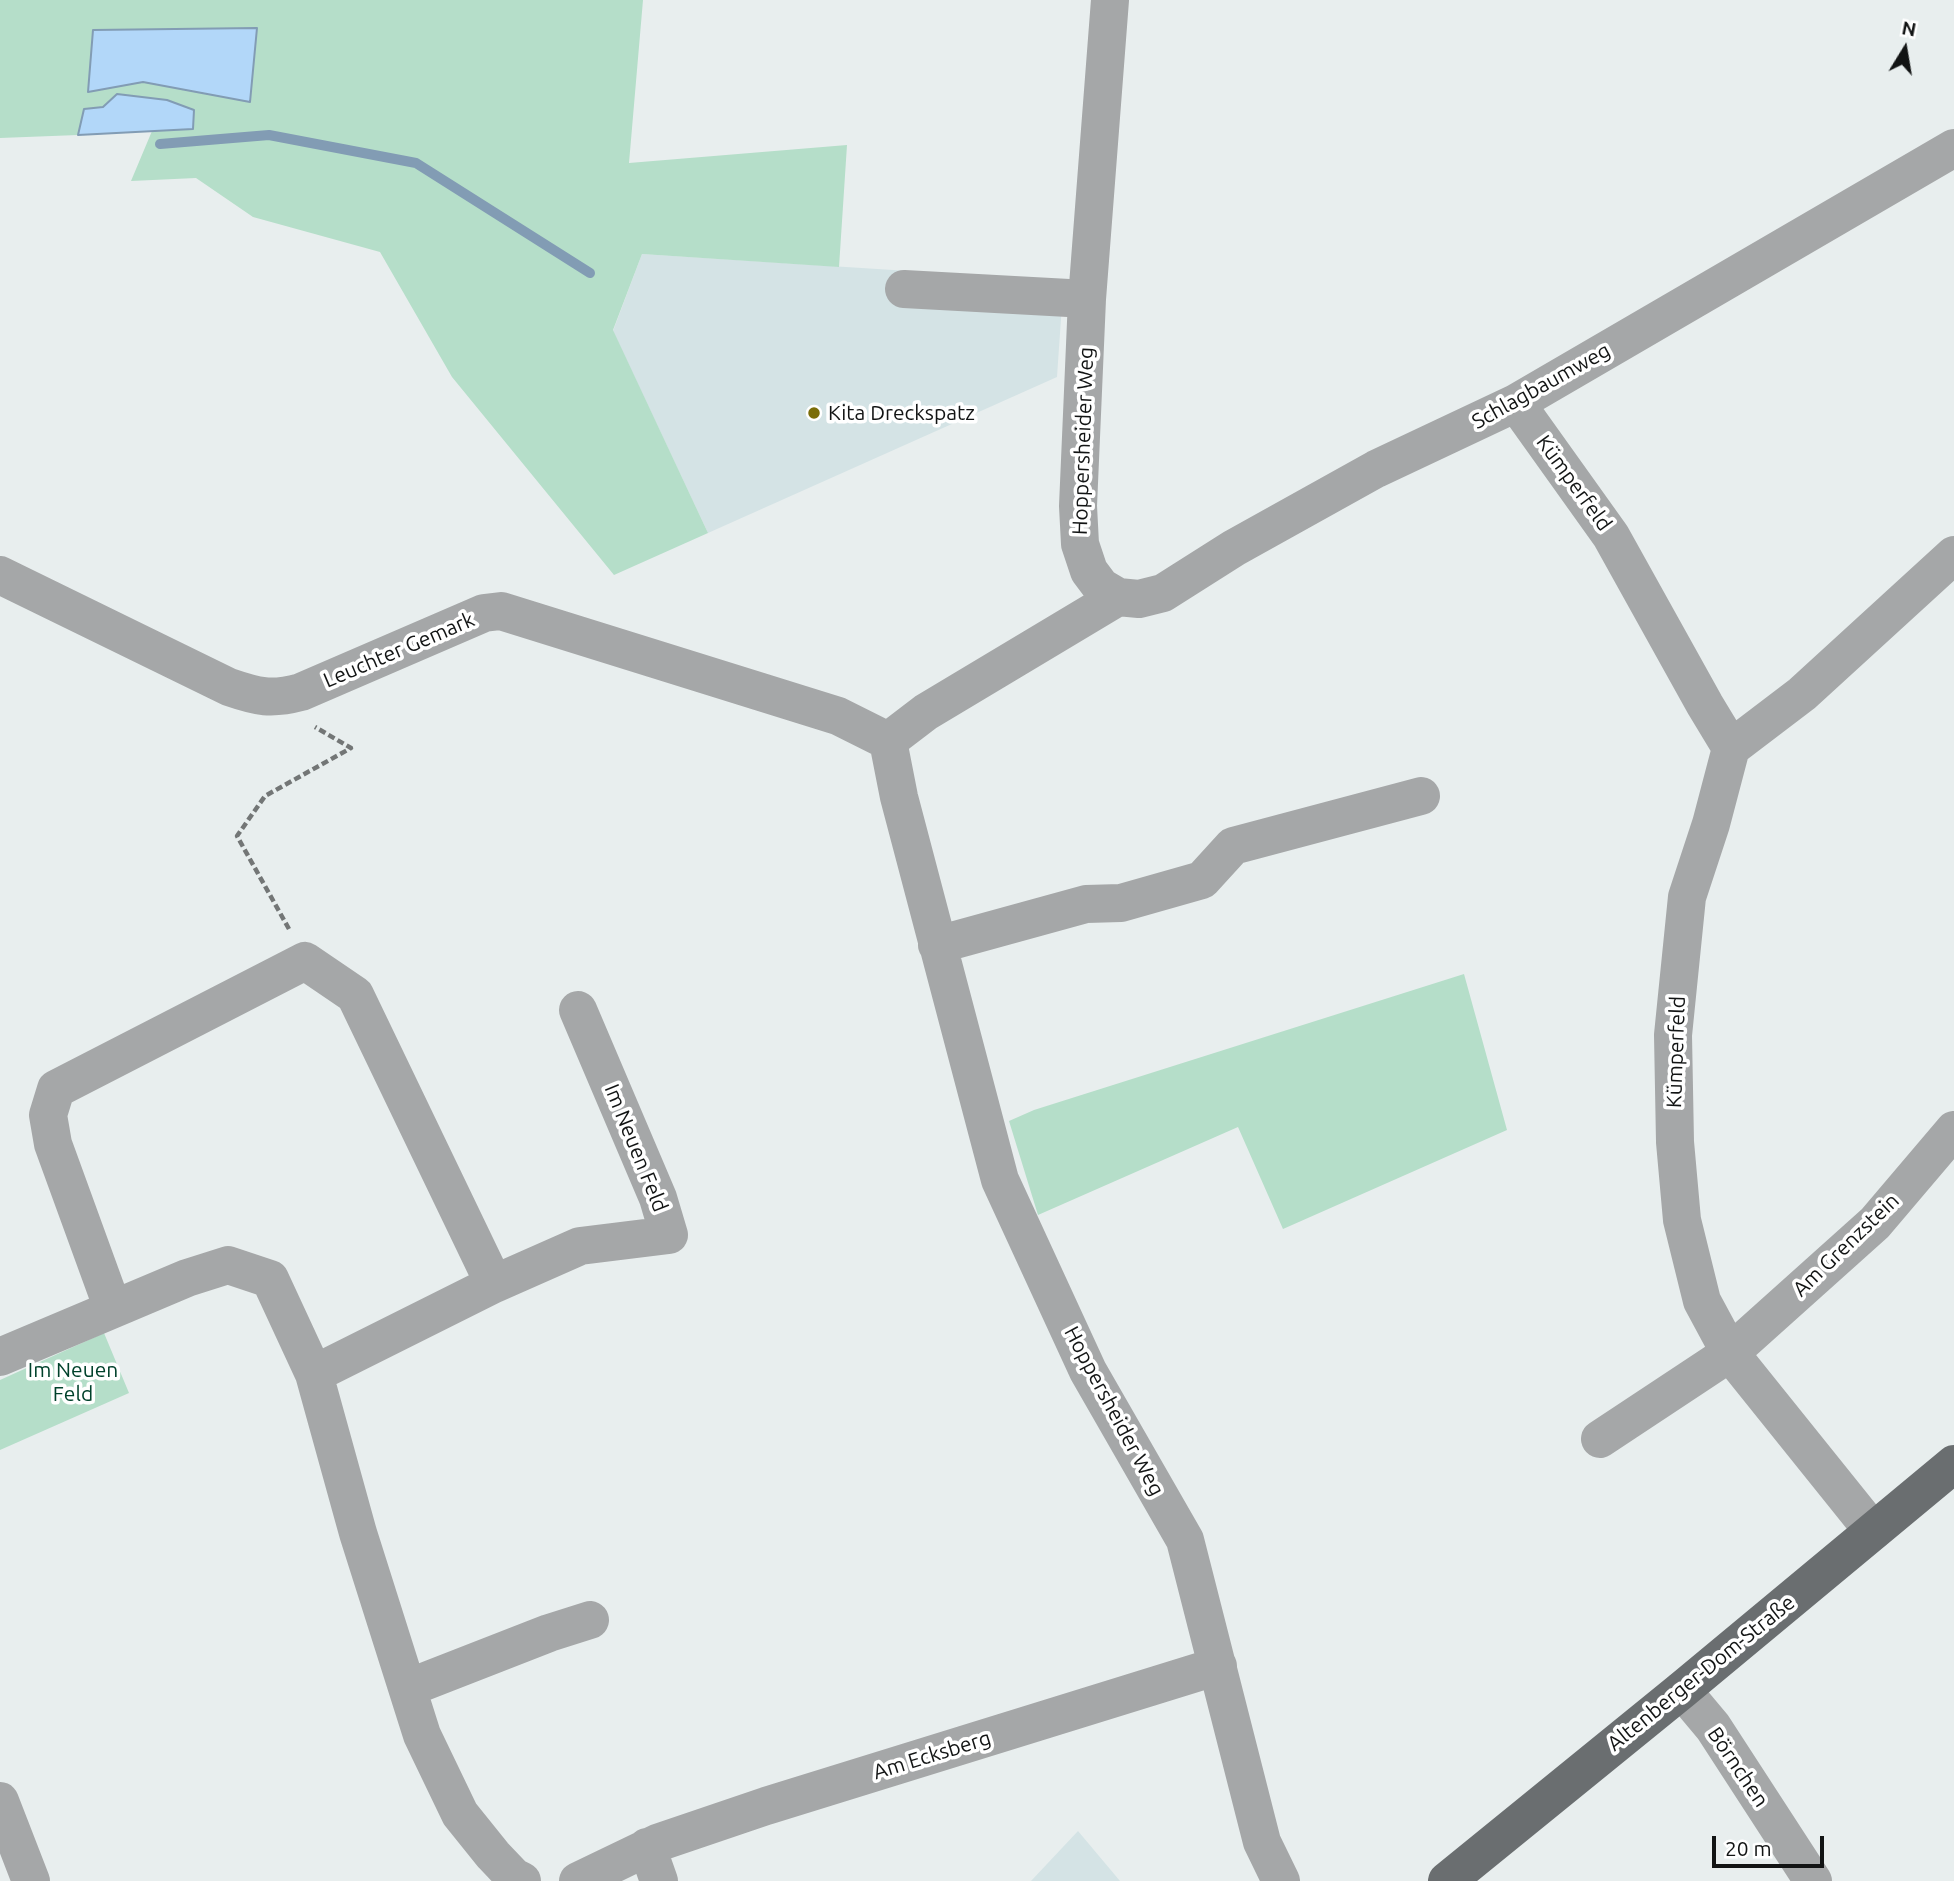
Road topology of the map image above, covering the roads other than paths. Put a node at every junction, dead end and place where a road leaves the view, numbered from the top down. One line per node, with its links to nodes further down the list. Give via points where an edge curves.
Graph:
1 (1110, 0): 4 (street, Hoppersheider Weg)
2 (1954, 148): 5 (street, Schlagbaumweg)
3 (904, 289): 4 (street)
4 (1087, 299): 8 (street, Hoppersheider Weg, via 1080,544 1101,587)
5 (1516, 403): 8 (street, Schlagbaumweg, via 1376,470 1163,593 1139,599); 10 (street, Kümperfeld, via 1611,536)
6 (1954, 555): 10 (street, via 1802,694)
7 (0, 575): 9 (street, Leuchter Gemark, via 254,695 279,698 301,692 484,613 502,611 838,716)
8 (1118, 597): 9 (street, via 926,712)
9 (888, 741): 12 (street, Hoppersheider Weg)
10 (1731, 748): 17 (street, Kümperfeld, via 1687,897 1673,1035 1682,1220 1702,1301)
11 (1421, 796): 12 (street, via 1233,846 1202,880 1121,903 1086,904)
12 (937, 945): 24 (street, Hoppersheider Weg, via 1000,1180 1088,1371 1185,1539)
13 (579, 1010): 15 (street, Im Neuen Feld, via 669,1234 580,1246)
14 (1954, 1130): 17 (street, Am Grenzstein, via 1875,1223)
15 (494, 1284): 16 (street, via 355,995 305,961 56,1089 48,1115 53,1144); 19 (street, Im Neuen Feld)
16 (114, 1309): 18 (street); 19 (street, via 228,1265 270,1279)
17 (1730, 1353): 20 (street); 22 (street, Kümperfeld)
18 (0, 1357)
19 (314, 1374): 25 (street)
20 (1600, 1439)
21 (1954, 1464): 22 (main road, Altenberger-Dom-Straße)
22 (1872, 1531): 26 (main road, Altenberger-Dom-Straße)
23 (590, 1620): 25 (street)
24 (1219, 1666): 28 (street, Am Ecksberg, via 766,1806); 32 (street, Hoppersheider Weg, via 1262,1842)
25 (408, 1688): 30 (street, via 422,1735 460,1814 493,1855)
26 (1682, 1690): 33 (main road, Altenberger-Dom-Straße); 34 (street, Börnchen, via 1713,1727)
27 (0, 1801): 29 (street)
28 (653, 1864): 31 (street)
29 (31, 1881)
30 (522, 1881)
31 (578, 1881)
32 (1281, 1881)
33 (1447, 1881)
34 (1813, 1881)

